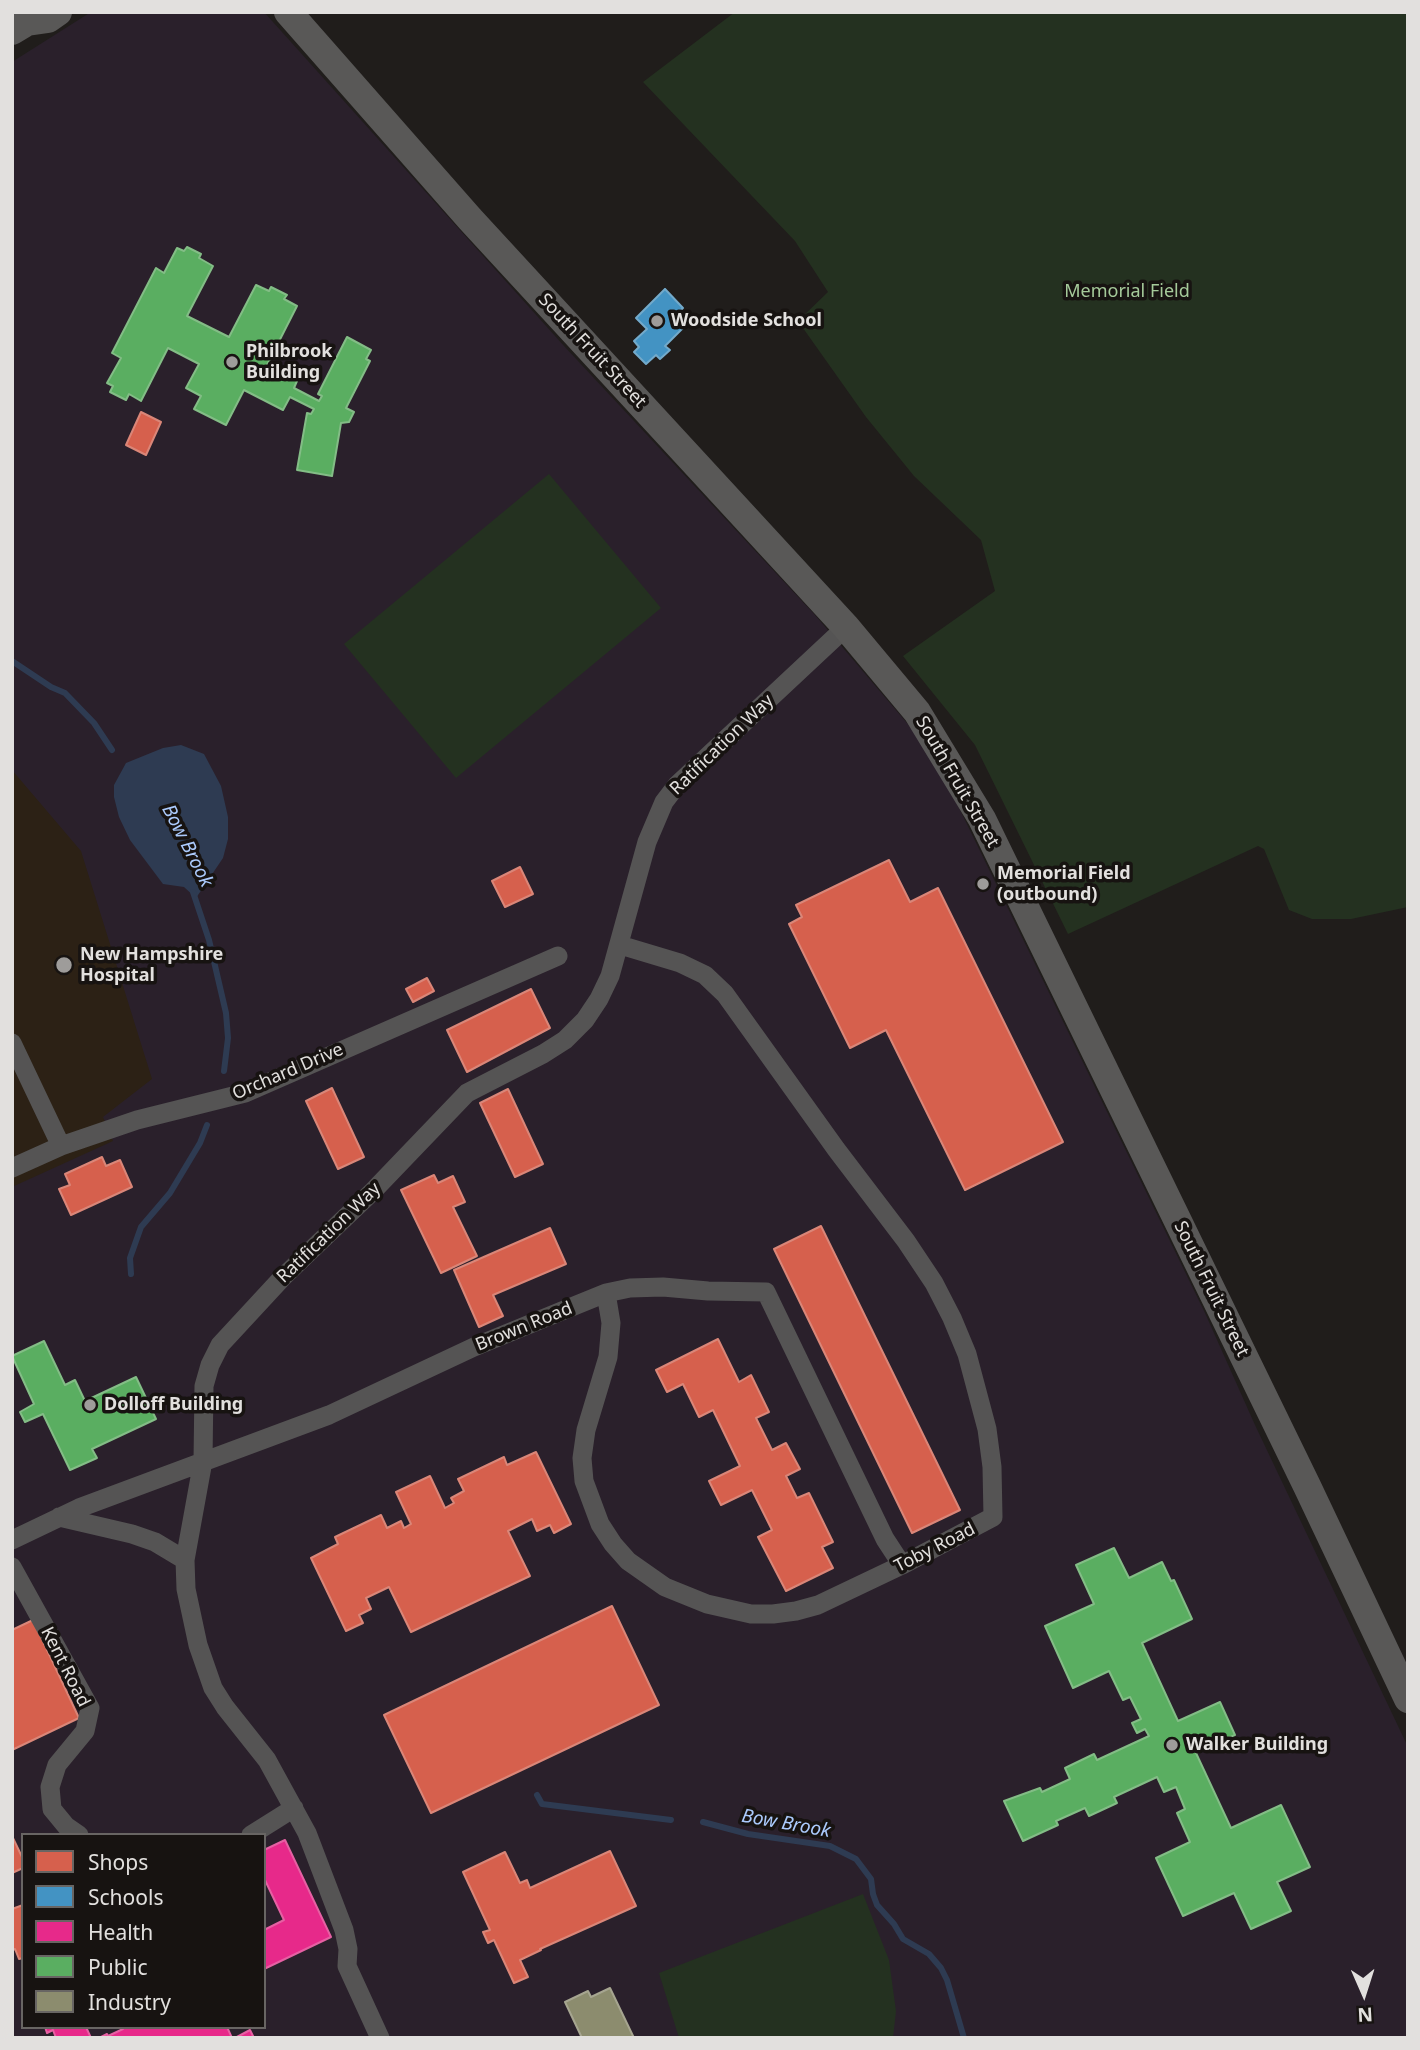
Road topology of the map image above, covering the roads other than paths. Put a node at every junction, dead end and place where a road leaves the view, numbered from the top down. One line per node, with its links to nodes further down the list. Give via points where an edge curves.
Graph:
1 (58, 12): 3 (street, via 48,19)
2 (288, 12): 4 (street, South Fruit Street, via 470,219)
3 (23, 22)
4 (846, 627): 5 (street, Ratification Way, via 664,802 647,842); 17 (street, South Fruit Street, via 917,712 982,819)
5 (620, 945): 11 (street, Ratification Way, via 599,999 565,1040 467,1093 220,1345 204,1386); 15 (street, Toby Road, via 680,963 705,975 725,994 906,1241 952,1318 967,1353 987,1429 993,1517)
6 (558, 956): 8 (street, Orchard Drive, via 245,1093 137,1119)
7 (12, 1043): 8 (street)
8 (61, 1146): 9 (street, Orchard Drive)
9 (12, 1168)
10 (607, 1293): 11 (street, Brown Road, via 474,1347 329,1415); 15 (street, Brown Road, via 663,1287 766,1292 885,1539); 15 (street, Toby Road, via 611,1323 608,1357 582,1458 591,1503 606,1534 628,1561 665,1587 707,1604 751,1614 818,1605)
11 (203, 1461): 12 (street, Brown Road); 14 (street, Ratification Way)
12 (59, 1517): 13 (street, Brown Road); 14 (street, via 132,1534)
13 (12, 1539)
14 (185, 1560): 18 (street, Ratification Way, via 198,1644 213,1688 267,1760)
15 (902, 1565)
16 (12, 1567): 19 (street, Kent Road, via 90,1708 85,1731 57,1765 50,1787 52,1809)
17 (1408, 1699)
18 (294, 1808): 20 (street); 21 (street, Ratification Way, via 344,1930 346,1966)
19 (76, 1833)
20 (254, 1833)
21 (380, 2038)

